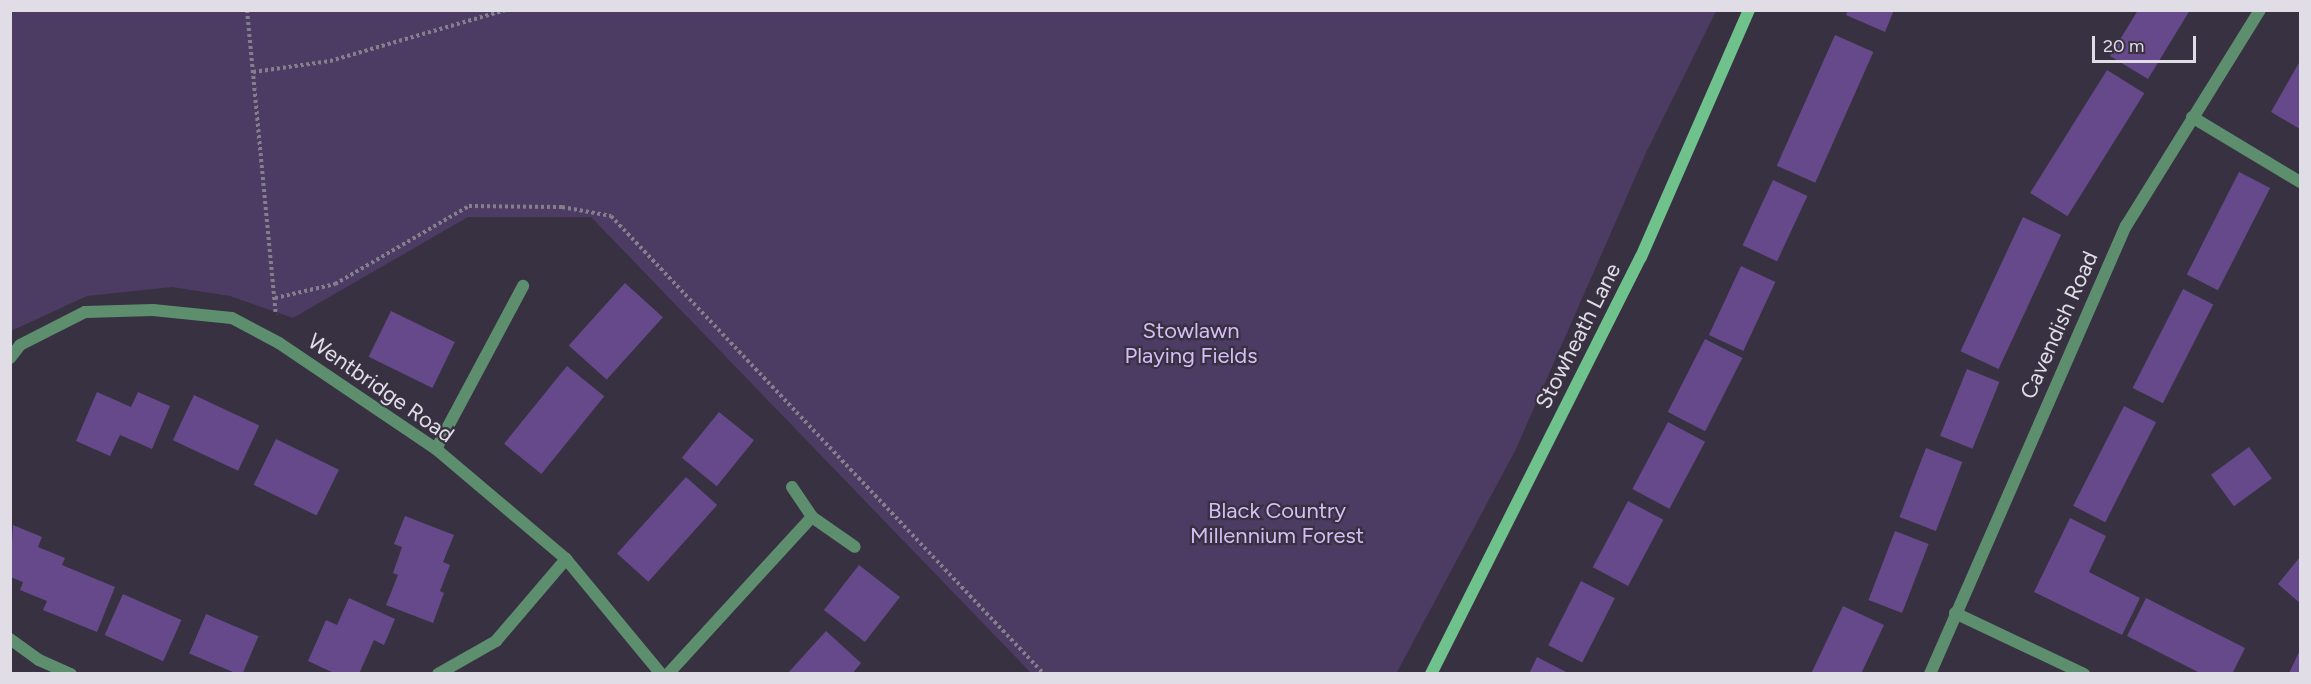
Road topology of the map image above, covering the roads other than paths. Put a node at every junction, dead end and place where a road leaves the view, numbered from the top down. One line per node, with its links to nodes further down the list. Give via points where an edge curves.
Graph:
1 (1749, 10): 18 (street, Stowheath Lane, via 1641,257)
2 (2260, 10): 3 (street, Cavendish Road)
3 (2192, 117): 4 (street); 12 (street, Cavendish Road, via 2126,226)
4 (2301, 182)
5 (523, 286): 7 (street)
6 (10, 358): 7 (street, Wentbridge Road, via 20,345 85,312 153,310 231,318 279,343)
7 (436, 449): 11 (street, Wentbridge Road)
8 (792, 487): 9 (street)
9 (812, 517): 10 (street); 17 (street)
10 (855, 548)
11 (566, 559): 15 (street, via 496,641); 16 (street, Wentbridge Road)
12 (1955, 613): 19 (street, Cavendish Road); 20 (street)
13 (10, 639): 14 (street, via 39,660)
14 (71, 674)
15 (438, 674)
16 (661, 674)
17 (668, 674)
18 (1431, 674)
19 (1930, 674)
20 (2084, 674)

